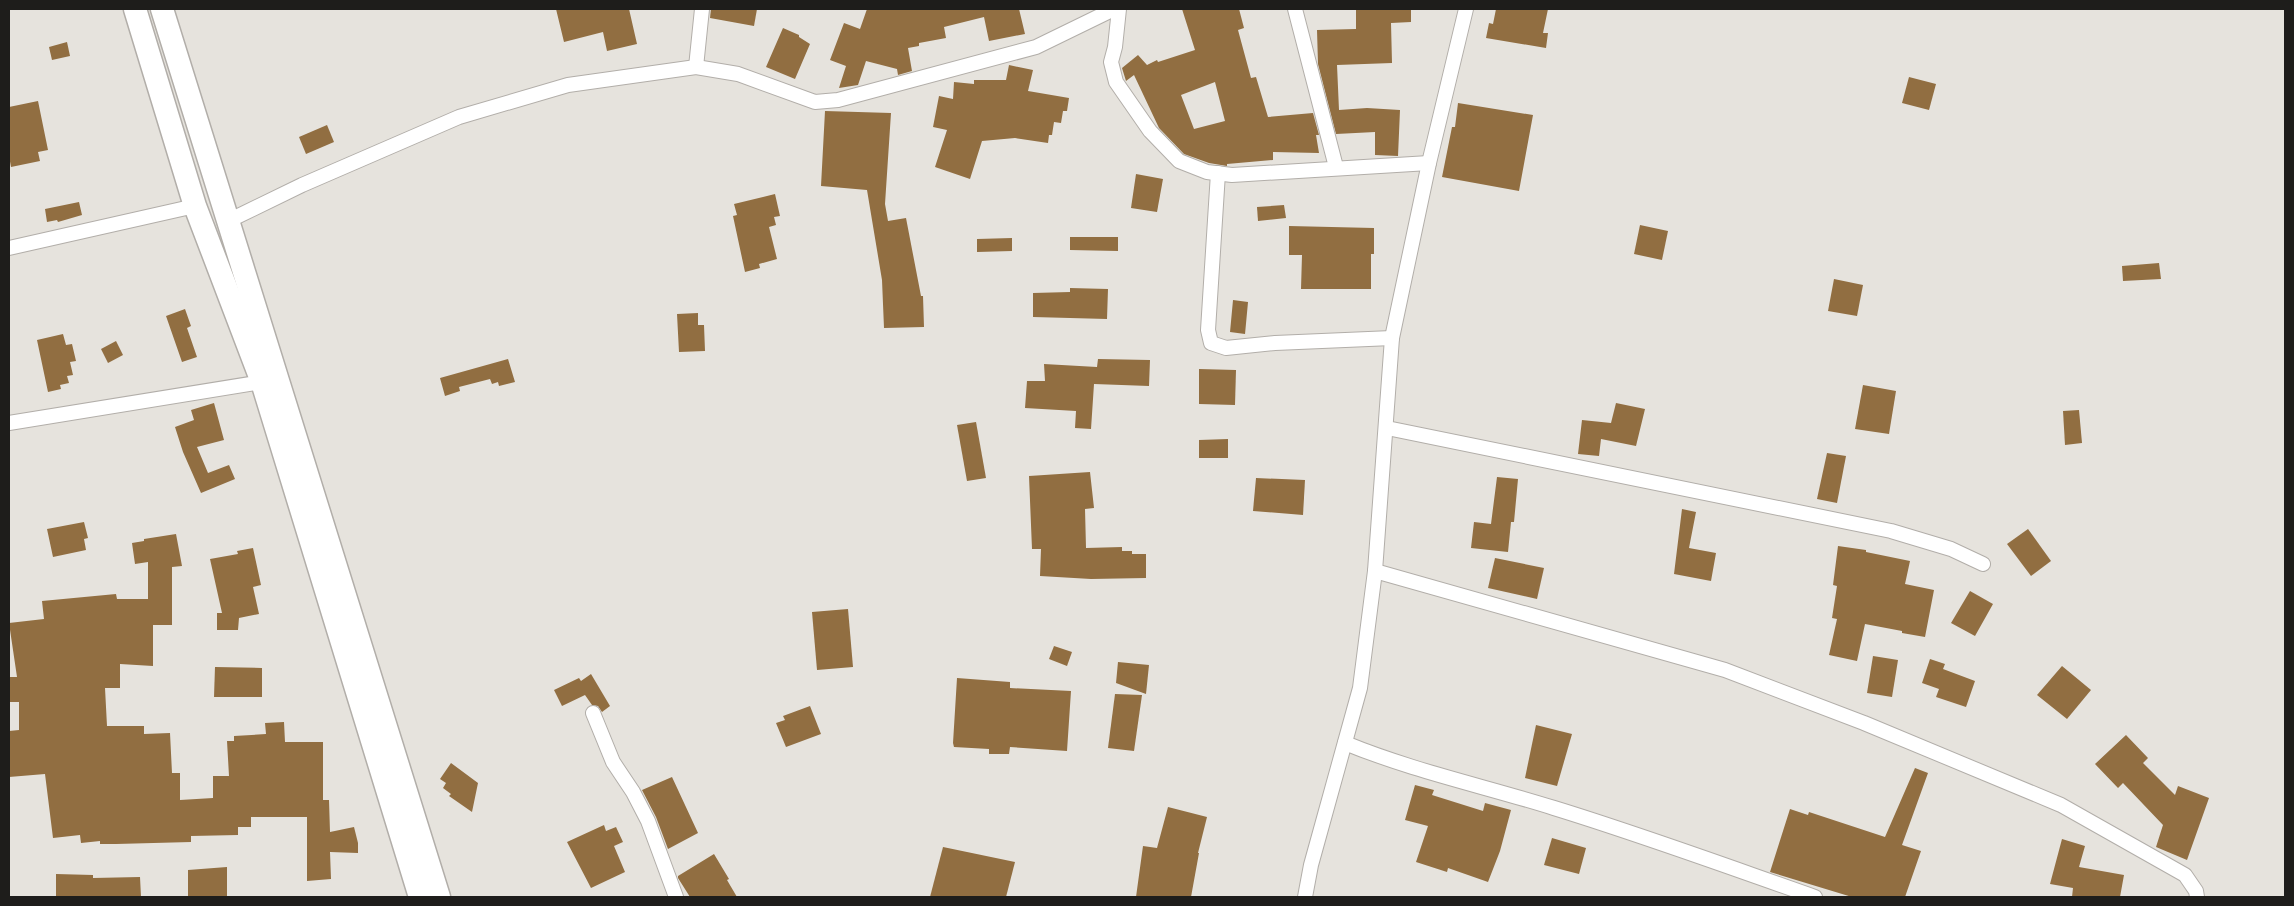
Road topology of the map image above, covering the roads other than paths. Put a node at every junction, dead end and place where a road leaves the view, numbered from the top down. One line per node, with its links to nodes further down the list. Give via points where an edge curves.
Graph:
1 (135, 9): 12 (main road)
2 (162, 9): 13 (main road)
3 (702, 9): 8 (street)
4 (1114, 9): 8 (street, via 1036,46 838,100 815,102 738,74)
5 (1119, 9): 11 (street, via 1111,62 1116,82 1150,131 1179,161)
6 (1295, 9): 10 (street)
7 (1466, 9): 9 (street)
8 (696, 67): 13 (street, via 568,85 459,117)
9 (1429, 163): 10 (street); 15 (street)
10 (1336, 167): 11 (street, via 1232,175)
11 (1218, 173): 15 (street, via 1208,330 1211,343 1226,348)
12 (195, 206): 14 (street); 16 (main road)
13 (228, 221): 24 (main road)
14 (9, 248)
15 (1392, 338): 18 (street)
16 (262, 382): 17 (street); 23 (main road)
17 (9, 423)
18 (1387, 428): 19 (street, via 1890,531 1951,549); 20 (street)
19 (1983, 564)
20 (1375, 571): 22 (street, via 1360,688); 28 (street, via 1725,670 1864,723 2061,805 2185,875)
21 (593, 714): 25 (street, via 613,762 648,821)
22 (1345, 744): 26 (street); 27 (street, via 1383,759 1637,834)
23 (420, 897)
24 (439, 897)
25 (676, 897)
26 (1305, 897)
27 (1815, 897)
28 (2197, 897)

